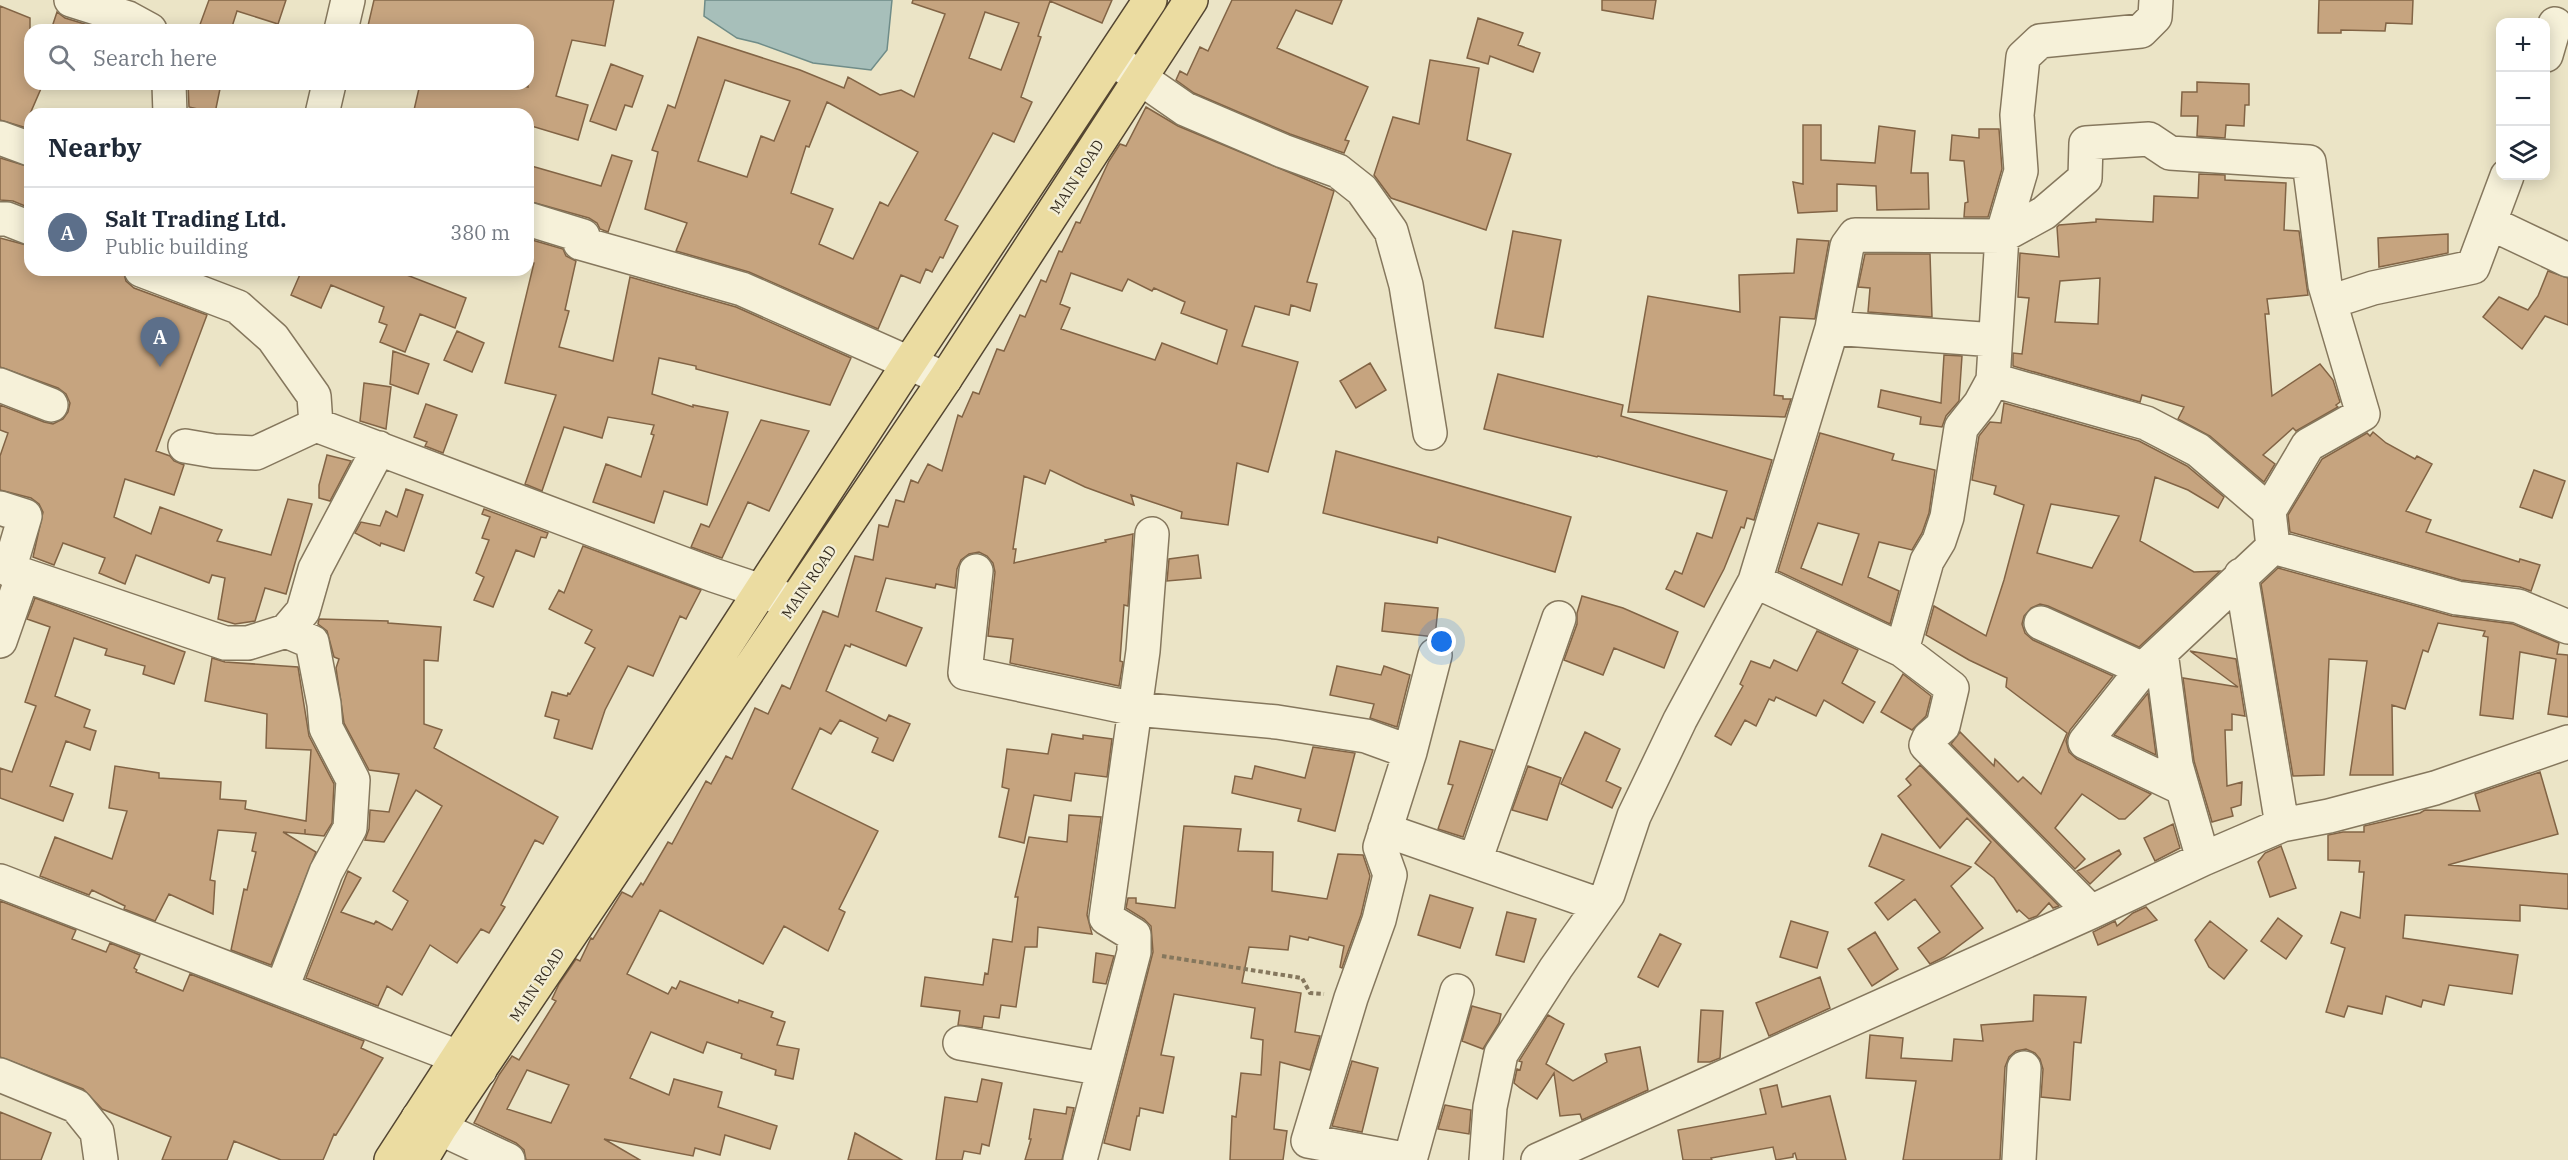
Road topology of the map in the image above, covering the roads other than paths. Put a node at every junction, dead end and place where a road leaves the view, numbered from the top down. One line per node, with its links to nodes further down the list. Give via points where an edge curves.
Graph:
1 (71, 0): 6 (street)
2 (348, 0): 7 (street)
3 (1150, 0): 10 (main road, MAIN ROAD)
4 (1191, 0): 11 (main road, MAIN ROAD)
5 (2156, 0): 23 (street, via 2155,17 2141,31 2040,41 2023,57 2017,115 2021,171)
6 (139, 24)
7 (342, 24)
8 (2555, 24): 9 (street)
9 (2550, 41)
10 (1113, 59): 11 (street); 29 (main road, MAIN ROAD)
11 (1142, 78): 30 (main road, MAIN ROAD); 35 (street, via 1185,109 1338,171 1362,190 1391,231 1407,285)
12 (169, 90): 14 (street)
13 (328, 90): 15 (street)
14 (170, 108)
15 (323, 108)
16 (0, 138): 17 (street)
17 (24, 146)
18 (2506, 180): 21 (street)
19 (0, 219): 22 (street)
20 (534, 221): 29 (street, via 583,236 580,243 742,289)
21 (2490, 223): 24 (street); 26 (street, via 2473,267 2373,288)
22 (24, 226)
23 (2002, 236): 26 (street, via 2044,213 2085,178 2086,143 2149,139 2170,153 2309,162); 27 (street, via 1855,235 1847,246); 28 (street)
24 (2568, 260)
25 (157, 276): 34 (street, via 238,307 273,338 314,396)
26 (2330, 302): 39 (street, via 2363,414 2308,446)
27 (1832, 328): 28 (street); 45 (street)
28 (1995, 340): 31 (street)
29 (909, 363): 30 (street); 46 (main road, MAIN ROAD)
30 (945, 379): 47 (main road, MAIN ROAD)
31 (1993, 380): 39 (street, via 2146,423 2198,450); 53 (street, via 1961,428 1947,517 1927,561)
32 (0, 385): 33 (street)
33 (51, 405)
34 (316, 425): 36 (street, via 256,453); 37 (street)
35 (1430, 433)
36 (184, 446)
37 (379, 448): 46 (street); 51 (street, via 315,569 303,611)
38 (0, 508): 43 (street, via 25,516 9,570)
39 (2269, 511): 41 (street)
40 (1152, 534): 56 (street)
41 (2273, 547): 44 (street); 50 (street, via 2457,598 2518,606)
42 (976, 571): 56 (street, via 965,673)
43 (22, 575): 51 (street, via 225,643 248,643); 52 (street)
44 (2241, 575): 55 (street); 60 (street)
45 (1755, 581): 53 (street); 65 (street, via 1680,720 1634,816 1608,894)
46 (762, 590): 47 (street); 70 (main road, MAIN ROAD)
47 (796, 602): 70 (main road, MAIN ROAD)
48 (1560, 618): 63 (street)
49 (2041, 623): 55 (street)
50 (2568, 627)
51 (286, 631): 67 (street, via 312,642 326,728 353,780 350,828 326,872)
52 (0, 641)
53 (1902, 650): 66 (street, via 1952,688 1943,726 1926,745)
54 (1435, 655): 58 (street)
55 (2152, 660): 59 (street); 59 (street, via 2085,742)
56 (1135, 709): 58 (street, via 1277,722 1366,736); 72 (street, via 1106,918 1134,935 1134,952)
57 (2568, 742): 60 (street, via 2435,789)
58 (1410, 752): 61 (street)
59 (2182, 788): 62 (street)
60 (2282, 825): 62 (street)
61 (1385, 830): 63 (street); 80 (street, via 1380,847 1390,875 1379,920 1308,1141)
62 (2203, 858): 66 (street)
63 (1475, 861): 65 (street)
64 (0, 880): 67 (street)
65 (1600, 905): 81 (street, via 1501,1054 1490,1107)
66 (2091, 912): 82 (street)
67 (282, 988): 70 (street)
68 (1457, 992): 80 (street)
69 (960, 1043): 72 (street)
70 (469, 1063): 74 (main road, MAIN ROAD)
71 (2024, 1068): 83 (street)
72 (1103, 1070): 79 (street)
73 (0, 1075): 75 (street, via 76,1106 97,1132)
74 (429, 1123): 76 (main road, MAIN ROAD); 77 (main road, MAIN ROAD); 78 (street)
75 (101, 1160)
76 (391, 1160)
77 (421, 1160)
78 (508, 1160)
79 (1080, 1160)
80 (1409, 1160)
81 (1486, 1160)
82 (1538, 1160)
83 (2019, 1160)

